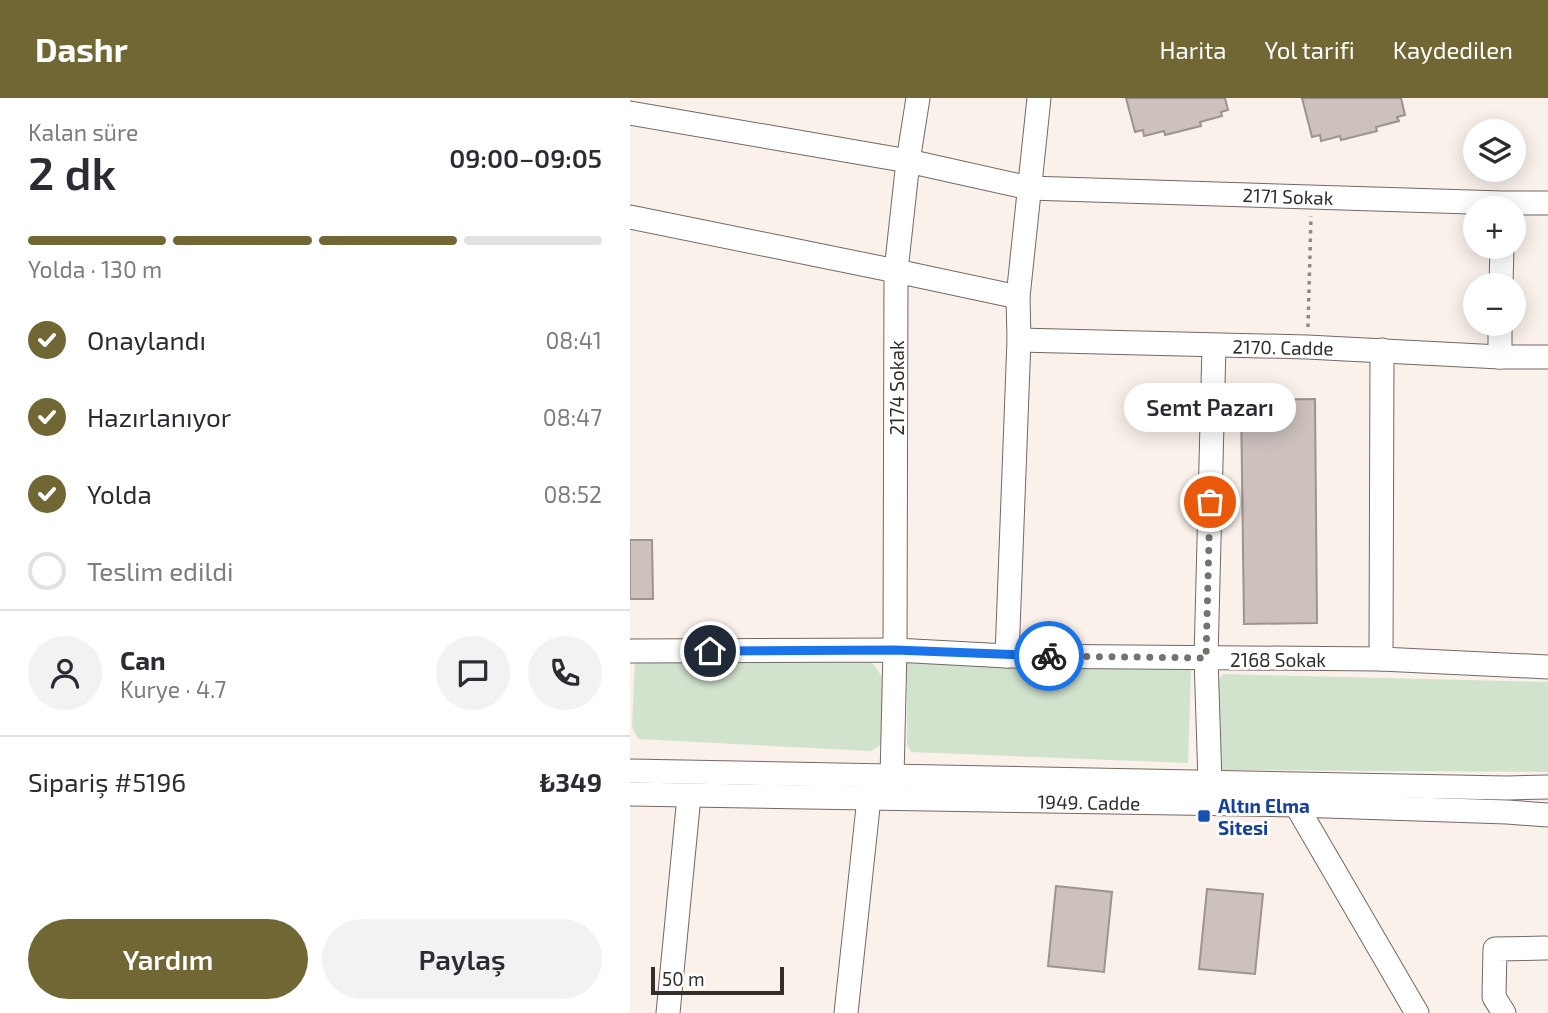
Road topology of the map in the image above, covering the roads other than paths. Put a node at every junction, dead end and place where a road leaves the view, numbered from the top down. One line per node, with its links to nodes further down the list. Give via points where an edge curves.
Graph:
1 (918, 98): 4 (street, 2174 Sokak)
2 (1039, 98): 5 (street)
3 (630, 113): 4 (street, 2171 Sokak)
4 (908, 161): 5 (street, 2171 Sokak); 10 (street, 2174 Sokak)
5 (1028, 188): 7 (street, 2171 Sokak); 11 (street)
6 (1548, 203): 8 (street, 2171 Sokak)
7 (1463, 204)
8 (1526, 204)
9 (630, 216): 10 (street)
10 (896, 271): 11 (street); 18 (street, 2174 Sokak)
11 (1018, 297): 13 (street)
12 (1500, 336): 16 (street)
13 (1019, 340): 14 (street, 2170. Cadde); 20 (street)
14 (1214, 346): 15 (street, 2170. Cadde); 21 (street)
15 (1382, 350): 16 (street, 2170. Cadde); 22 (street)
16 (1500, 357): 17 (street, 2170. Cadde)
17 (1548, 357)
18 (895, 650): 19 (street, 2168 Sokak); 20 (street, 2168 Sokak); 25 (street, 2174 Sokak)
19 (630, 651)
20 (1007, 656): 21 (street, 2168 Sokak)
21 (1206, 658): 22 (street, 2168 Sokak); 26 (street)
22 (1381, 659): 23 (street, 2168 Sokak)
23 (1548, 667)
24 (630, 771): 25 (street, 1949. Cadde)
25 (892, 777): 26 (street, 1949. Cadde)
26 (1210, 782): 27 (street, 1949. Cadde)
27 (1548, 786)
28 (630, 794): 29 (street, 1949. Cadde)
29 (688, 796): 30 (street, 1949. Cadde); 34 (street)
30 (869, 798): 31 (street, 1949. Cadde); 35 (street)
31 (1296, 805): 32 (street, 1949. Cadde); 36 (street)
32 (1548, 815)
33 (1545, 948): 37 (street, via 1495,949 1494,997)
34 (668, 1013)
35 (846, 1013)
36 (1417, 1013)
37 (1504, 1013)

